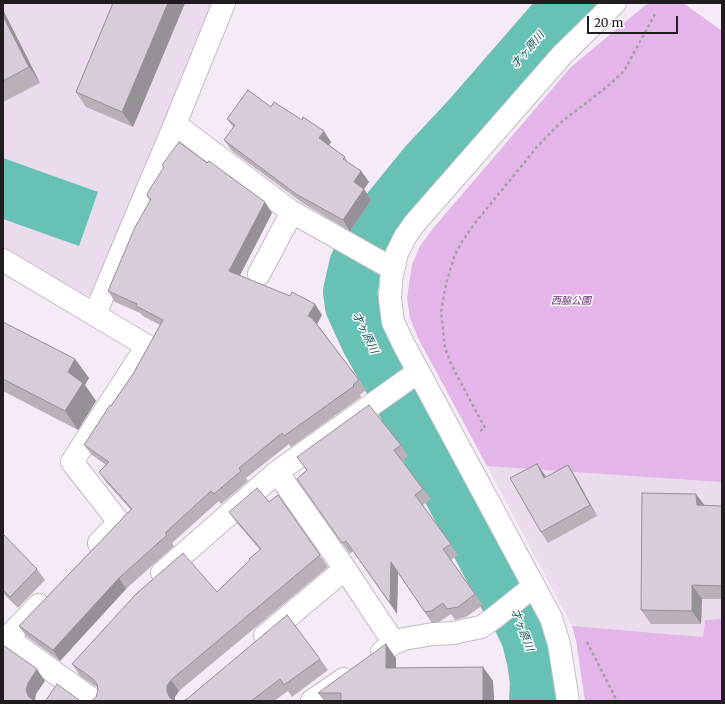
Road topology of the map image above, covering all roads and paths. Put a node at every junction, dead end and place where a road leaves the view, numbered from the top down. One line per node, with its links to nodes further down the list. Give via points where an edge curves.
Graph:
1 (224, 3): 4 (street)
2 (615, 3): 7 (street, via 562,55 414,224 397,253)
3 (654, 14): 11 (path, via 624,71 560,123 537,147 475,223 454,257 443,297 442,331 452,366 485,428)
4 (175, 124): 5 (street); 9 (street)
5 (292, 212): 7 (street); 8 (street)
6 (3, 260): 9 (street)
7 (393, 269): 10 (street, via 390,300 393,322)
8 (259, 274)
9 (95, 314): 13 (street, via 147,346 72,462 119,522)
10 (418, 372): 12 (street); 17 (street)
11 (476, 433)
12 (277, 472): 14 (street); 15 (street)
13 (87, 555)
14 (345, 569): 19 (street); 20 (street)
15 (147, 586)
16 (55, 589): 22 (street, via 7,638)
17 (527, 592): 19 (street, via 481,627); 25 (street, via 551,618)
18 (587, 641): 26 (path)
19 (394, 643): 24 (street)
20 (248, 650)
21 (77, 660): 22 (street)
22 (56, 686): 23 (street)
23 (94, 701)
24 (312, 701)
25 (568, 701)
26 (617, 701)

